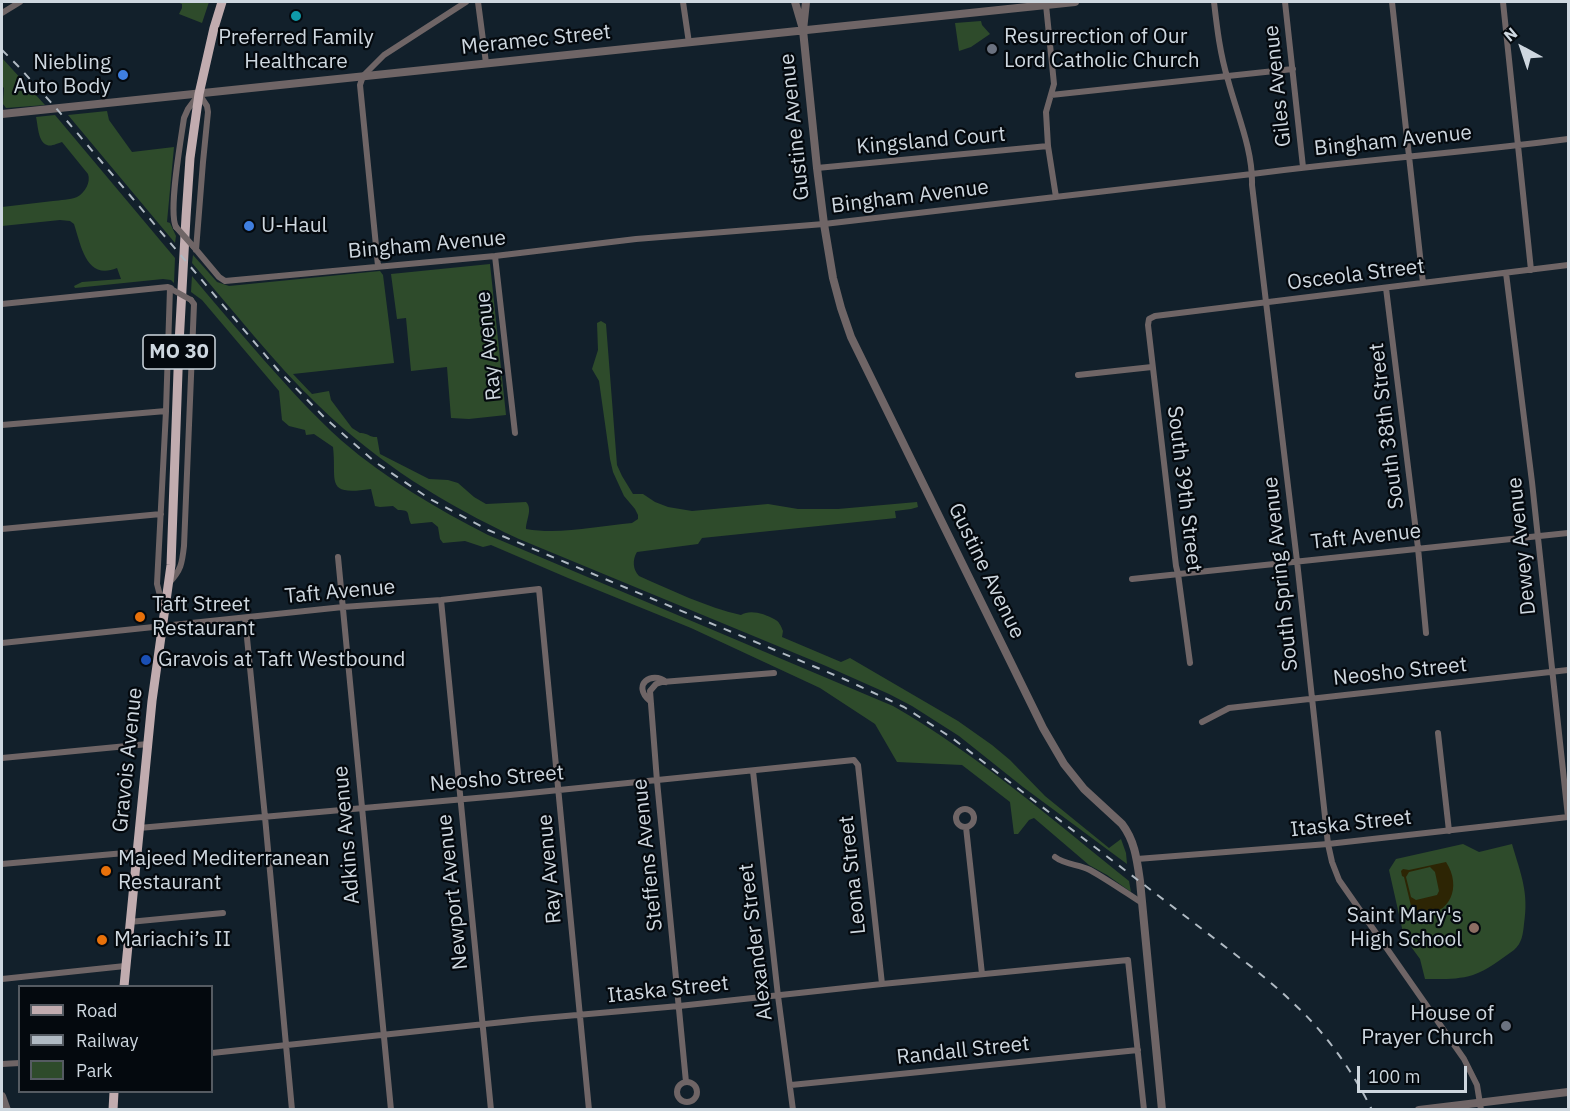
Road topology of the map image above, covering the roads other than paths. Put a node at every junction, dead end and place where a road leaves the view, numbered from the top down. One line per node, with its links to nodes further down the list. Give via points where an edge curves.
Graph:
1 (21, 2): 15 (street)
2 (222, 2): 22 (main road, Gravois Avenue / MO 30)
3 (466, 2): 20 (street, via 384,55)
4 (478, 2): 18 (street)
5 (683, 2): 17 (street)
6 (795, 2): 16 (street, Gustine Avenue)
7 (806, 2): 16 (street, Gustine Avenue)
8 (1075, 2): 14 (street, Meramec Street)
9 (1214, 2): 21 (street, South Spring Avenue)
10 (1286, 2): 19 (street, Giles Avenue)
11 (1392, 2): 28 (street)
12 (1503, 2): 27 (street)
13 (1023, 4): 14 (street, Meramec Street); 16 (street, Meramec Street)
14 (1046, 5): 23 (street)
15 (2, 14)
16 (803, 30): 17 (street, Meramec Street); 30 (street, Gustine Avenue)
17 (689, 43): 18 (street, Meramec Street)
18 (486, 63): 20 (street, Meramec Street)
19 (1293, 69): 21 (street); 29 (street, Giles Avenue)
20 (363, 76): 22 (street, Meramec Street); 37 (street, via 360,86)
21 (1227, 77): 23 (street); 31 (street, South Spring Avenue)
22 (199, 94): 24 (street, Meramec Street); 34 (street, Gravois Avenue, via 208,112); 34 (street, Gravois Avenue, bridge, via 184,118 173,219); 60 (main road, Gravois Avenue / MO 30, via 186,218)
23 (1052, 96): 26 (street, via 1046,112)
24 (2, 114)
25 (1569, 139): 27 (street, Bingham Avenue)
26 (1048, 146): 30 (street, Kingsland Court); 32 (street)
27 (1517, 146): 28 (street, Bingham Avenue); 38 (street)
28 (1409, 156): 29 (street, Bingham Avenue); 40 (street)
29 (1303, 167): 31 (street, Bingham Avenue)
30 (817, 168): 33 (street, Gustine Avenue)
31 (1252, 174): 32 (street, Bingham Avenue); 43 (street, South Spring Avenue)
32 (1056, 197): 33 (street, Bingham Avenue)
33 (824, 224): 35 (street, Bingham Avenue, via 636,238); 92 (street, Gustine Avenue, via 833,278 851,337 1043,728 1083,789 1122,824)
34 (194, 248): 37 (street, Bingham Avenue, via 225,280)
35 (495, 256): 37 (street, Bingham Avenue); 50 (street, Ray Avenue)
36 (1569, 265): 38 (street, Osceola Street)
37 (378, 266)
38 (1532, 270): 39 (street, Osceola Street)
39 (1506, 273): 40 (street, Osceola Street); 54 (street, Dewey Avenue)
40 (1423, 283): 41 (street, Osceola Street)
41 (1386, 288): 43 (street, Osceola Street); 55 (street, South 38th Street)
42 (172, 289): 44 (street); 48 (street, Gravois Avenue); 60 (street, Gravois Avenue, bridge, via 194,304 184,546 180,570)
43 (1267, 303): 45 (street, Osceola Street); 57 (street, South Spring Avenue)
44 (2, 304)
45 (1149, 319): 46 (street, South 39th Street)
46 (1152, 367): 47 (street); 58 (street, South 39th Street)
47 (1078, 375)
48 (166, 411): 49 (street); 51 (street, Gravois Avenue)
49 (2, 425)
50 (515, 434)
51 (161, 514): 52 (street); 64 (street, Gravois Avenue, via 157,584)
52 (2, 530)
53 (1569, 533): 54 (street, Taft Avenue)
54 (1537, 536): 55 (street, Taft Avenue); 71 (street, Dewey Avenue)
55 (1418, 548): 57 (street, Taft Avenue); 67 (street, South 38th Street)
56 (338, 557): 63 (street, Adkins Avenue)
57 (1297, 561): 58 (street, Taft Avenue); 73 (street, South Spring Avenue)
58 (1179, 574): 59 (street, Taft Avenue); 69 (street, South 39th Street)
59 (1132, 579)
60 (169, 584): 64 (main road, Gravois Avenue / MO 30)
61 (539, 589): 62 (street, Taft Avenue); 81 (street, Ray Avenue)
62 (441, 600): 63 (street, Taft Avenue); 82 (street, Newport Avenue)
63 (343, 607): 65 (street, Taft Avenue); 83 (street, Adkins Avenue)
64 (164, 610): 66 (main road, Gravois Avenue / MO 30)
65 (244, 618): 66 (street, Taft Avenue); 84 (street)
66 (162, 626): 68 (street, Taft Avenue); 76 (main road, Gravois Avenue / MO 30)
67 (1426, 633)
68 (2, 643)
69 (1190, 663)
70 (1569, 670): 71 (street, Neosho Street)
71 (1552, 672): 73 (street, Neosho Street); 85 (street, Dewey Avenue)
72 (774, 673): 80 (street, Steffens Avenue, via 656,684 650,695)
73 (1312, 698): 74 (street, Neosho Street, via 1229,708); 89 (street, South Spring Avenue)
74 (1202, 722)
75 (1438, 733): 88 (street)
76 (148, 744): 77 (street); 87 (main road, Gravois Avenue / MO 30)
77 (2, 758)
78 (857, 763): 79 (street, Neosho Street, via 854,760); 100 (street, Leona Street)
79 (753, 771): 80 (street, Neosho Street); 102 (street, Alexander Street)
80 (657, 781): 81 (street, Neosho Street); 103 (street, Steffens Avenue)
81 (559, 789): 82 (street, Neosho Street); 104 (street, Ray Avenue)
82 (461, 798): 83 (street, Neosho Street); 105 (street, Newport Avenue)
83 (361, 807): 84 (street, Neosho Street); 106 (street, Adkins Avenue)
84 (265, 817): 87 (street, Neosho Street); 107 (street)
85 (1568, 817): 88 (street, Itaska Street)
86 (966, 827): 98 (street)
87 (139, 828): 90 (main road, Gravois Avenue / MO 30)
88 (1449, 831): 89 (street, Itaska Street)
89 (1328, 844): 92 (street, Itaska Street); 117 (street, South Spring Avenue, via 1339,880 1464,1059 1474,1077)
90 (136, 852): 93 (street); 96 (main road, Gravois Avenue / MO 30)
91 (1055, 857): 94 (street, via 1090,870)
92 (1137, 859): 94 (street, Gustine Avenue)
93 (2, 864)
94 (1142, 903): 126 (street, Gustine Avenue)
95 (223, 913): 96 (street)
96 (129, 922): 97 (main road, Gravois Avenue / MO 30)
97 (125, 966): 99 (street); 101 (main road, Gravois Avenue / MO 30)
98 (982, 974): 100 (street, Itaska Street); 108 (street, Itaska Street, via 1128,960)
99 (2, 979)
100 (882, 984): 102 (street, Itaska Street)
101 (123, 985)
102 (778, 996): 103 (street, Itaska Street); 113 (street, Alexander Street)
103 (679, 1006): 104 (street, Itaska Street); 112 (street, Steffens Avenue)
104 (580, 1015): 105 (street, Itaska Street); 123 (street, Ray Avenue)
105 (483, 1024): 106 (street, Itaska Street); 122 (street, Newport Avenue)
106 (384, 1035): 107 (street, Itaska Street); 121 (street, Adkins Avenue)
107 (285, 1046): 109 (street, Itaska Street); 120 (street)
108 (1138, 1050): 113 (street, Randall Street); 125 (street)
109 (213, 1053)
110 (2, 1064): 111 (street)
111 (18, 1064)
112 (686, 1082)
113 (791, 1085): 124 (street, Alexander Street)
114 (1569, 1092): 117 (street)
115 (114, 1093): 119 (main road)
116 (2, 1096): 118 (street)
117 (1480, 1106): 127 (street)
118 (7, 1110)
119 (113, 1110)
120 (292, 1110)
121 (391, 1110)
122 (490, 1110)
123 (590, 1110)
124 (794, 1110)
125 (1144, 1110)
126 (1162, 1110)
127 (1419, 1110)

